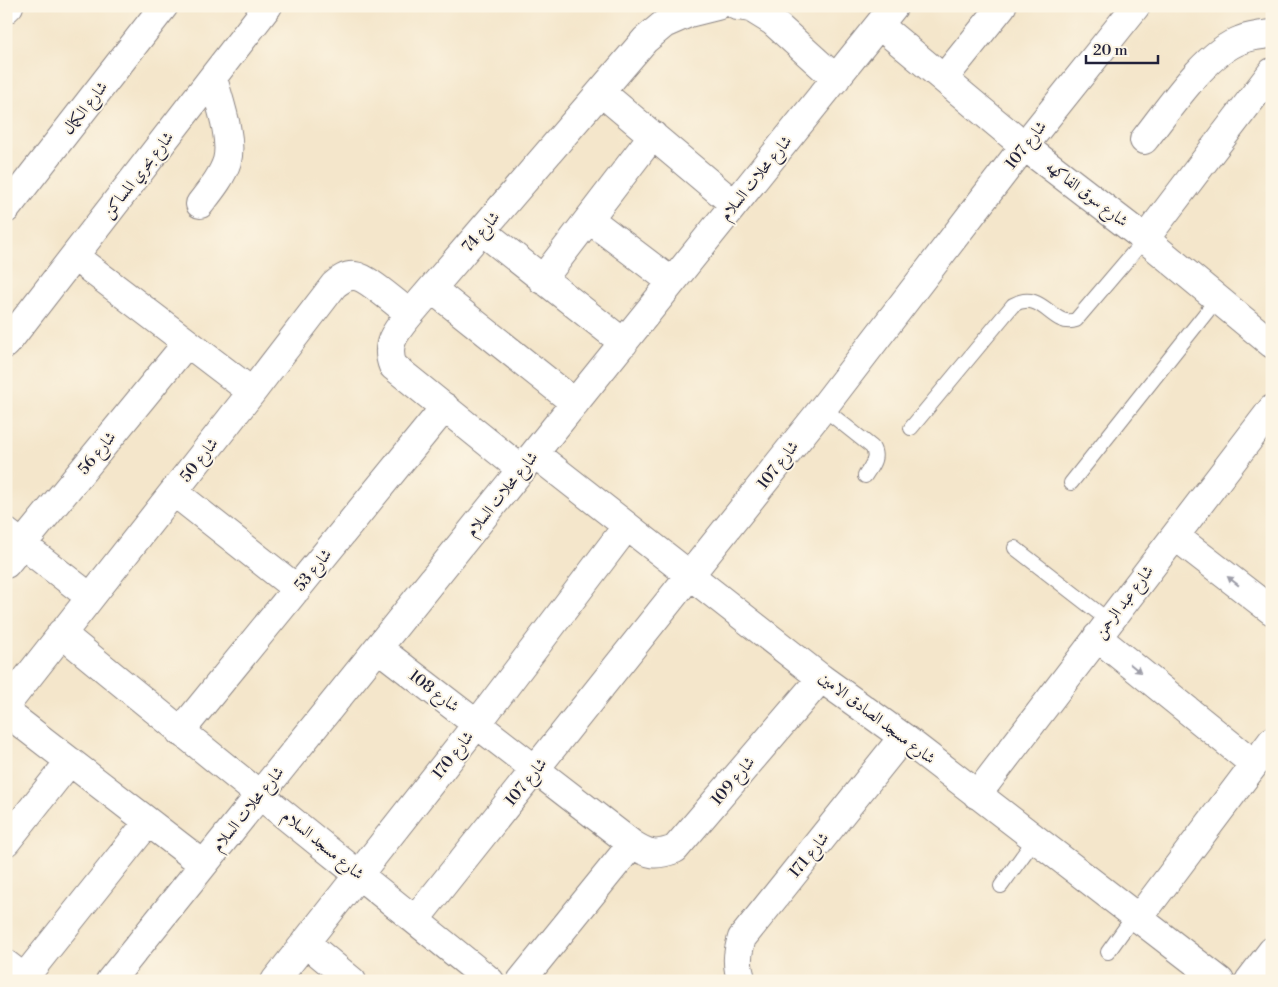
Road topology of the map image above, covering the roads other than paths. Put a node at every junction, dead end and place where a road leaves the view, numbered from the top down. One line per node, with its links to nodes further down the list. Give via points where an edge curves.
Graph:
1 (9, 6): 8 (street)
2 (164, 6): 22 (street, شارع الكمال)
3 (268, 6): 13 (street, شارع بحري المساكن)
4 (717, 6): 10 (street, شارع 74)
5 (737, 6): 15 (street, via 751,8 772,21)
6 (1002, 6): 14 (street)
7 (1136, 6): 19 (street, شارع 107)
8 (6, 9)
9 (882, 14): 14 (street, شارع سوق الفاكهه); 15 (street, شارع محلات السلام)
10 (662, 15): 16 (street, شارع 74)
11 (1272, 34): 18 (street, via 1241,39 1221,50)
12 (1272, 72): 25 (street)
13 (213, 78): 20 (street, via 224,120 227,161 216,184); 26 (street, شارع بحري المساكن)
14 (944, 78): 19 (street, شارع سوق الفاكهه)
15 (836, 79): 21 (street, شارع محلات السلام)
16 (602, 92): 17 (street); 24 (street, شارع 74)
17 (652, 135): 21 (street); 23 (street)
18 (1144, 140)
19 (1024, 146): 25 (street, شارع سوق الفاكهه); 39 (street, شارع 107)
20 (200, 204)
21 (734, 204): 28 (street, شارع محلات السلام)
22 (7, 208)
23 (589, 219): 27 (street); 28 (street)
24 (482, 231): 27 (street); 29 (street, شارع 74)
25 (1145, 239): 30 (street, شارع سوق الفاكهه); 41 (lane, via 1076,320 1063,321 1029,300 1013,305)
26 (74, 257): 32 (street); 34 (street, شارع بحري المساكن)
27 (542, 280): 33 (street)
28 (672, 282): 33 (street, شارع محلات السلام)
29 (432, 289): 31 (street, شارع 74); 37 (street)
30 (1217, 298): 35 (street, شارع سوق الفاكهه); 44 (lane)
31 (410, 314): 36 (street, شارع 50, via 368,282 356,276 343,278 334,285); 38 (street, شارع 74, via 391,340 389,356 394,366)
32 (187, 343): 36 (street); 48 (street, شارع 56)
33 (624, 343): 37 (street, شارع محلات السلام)
34 (6, 344)
35 (1272, 344)
36 (252, 392): 45 (street, شارع 50)
37 (575, 403): 42 (street, شارع محلات السلام)
38 (445, 408): 42 (street, شارع 74); 51 (street, شارع 53)
39 (823, 408): 43 (lane, via 872,447 875,457); 50 (street, شارع 107)
40 (1272, 409): 47 (street, شارع عبد الرحمن)
41 (910, 428)
42 (528, 462): 46 (street, شارع مسجد الصادق الامين); 56 (street, شارع محلات السلام)
43 (865, 476)
44 (1071, 483)
45 (174, 492): 51 (street); 52 (street, شارع 50)
46 (627, 526): 50 (street, شارع مسجد الصادق الامين); 60 (street, شارع 170)
47 (1175, 536): 53 (street, one-way to 47); 54 (street, شارع عبد الرحمن)
48 (12, 546): 52 (street)
49 (1015, 548): 54 (lane)
50 (691, 575): 57 (street, شارع مسجد الصادق الامين); 66 (street, شارع 107)
51 (297, 589): 61 (street, شارع 53)
52 (90, 597): 55 (street, شارع 50)
53 (1272, 611)
54 (1103, 629): 65 (street, one-way to 65); 67 (street, شارع عبد الرحمن)
55 (61, 633): 58 (street, شارع 50); 61 (street, شارع مسجد السلام)
56 (378, 648): 60 (street, شارع 108); 68 (street, شارع محلات السلام)
57 (821, 678): 62 (street, شارع مسجد الصادق الامين); 72 (street, شارع 109, via 675,849 660,854 645,852)
58 (6, 705)
59 (6, 712): 64 (street)
60 (477, 724): 66 (street, شارع 108); 74 (street, شارع 170)
61 (180, 732): 68 (street, شارع مسجد السلام)
62 (903, 737): 67 (street, شارع مسجد الصادق الامين); 87 (street, شارع 171, via 742,938 737,952 737,968)
63 (1272, 741): 65 (street)
64 (70, 761): 69 (street); 70 (street)
65 (1254, 764): 76 (street)
66 (536, 770): 72 (street, شارع 108); 77 (street, شارع 107)
67 (977, 794): 71 (street, شارع مسجد الصادق الامين)
68 (260, 795): 73 (street, شارع محلات السلام); 74 (street, شارع مسجد السلام)
69 (148, 822): 73 (street); 81 (street)
70 (9, 832)
71 (1035, 839): 75 (lane); 76 (street, شارع مسجد الصادق الامين)
72 (632, 844): 86 (street)
73 (203, 864): 82 (street, شارع محلات السلام)
74 (359, 874): 77 (street, شارع مسجد السلام); 78 (street, شارع 170)
75 (1000, 886)
76 (1136, 917): 80 (lane); 88 (street, شارع مسجد الصادق الامين)
77 (415, 920): 85 (street, شارع مسجد السلام)
78 (305, 942): 83 (street, شارع 170); 84 (street)
79 (1272, 951): 89 (street)
80 (1108, 952)
81 (19, 974)
82 (110, 981)
83 (275, 981)
84 (352, 981)
85 (490, 981)
86 (521, 981)
87 (742, 981)
88 (1220, 981)
89 (1249, 981)

